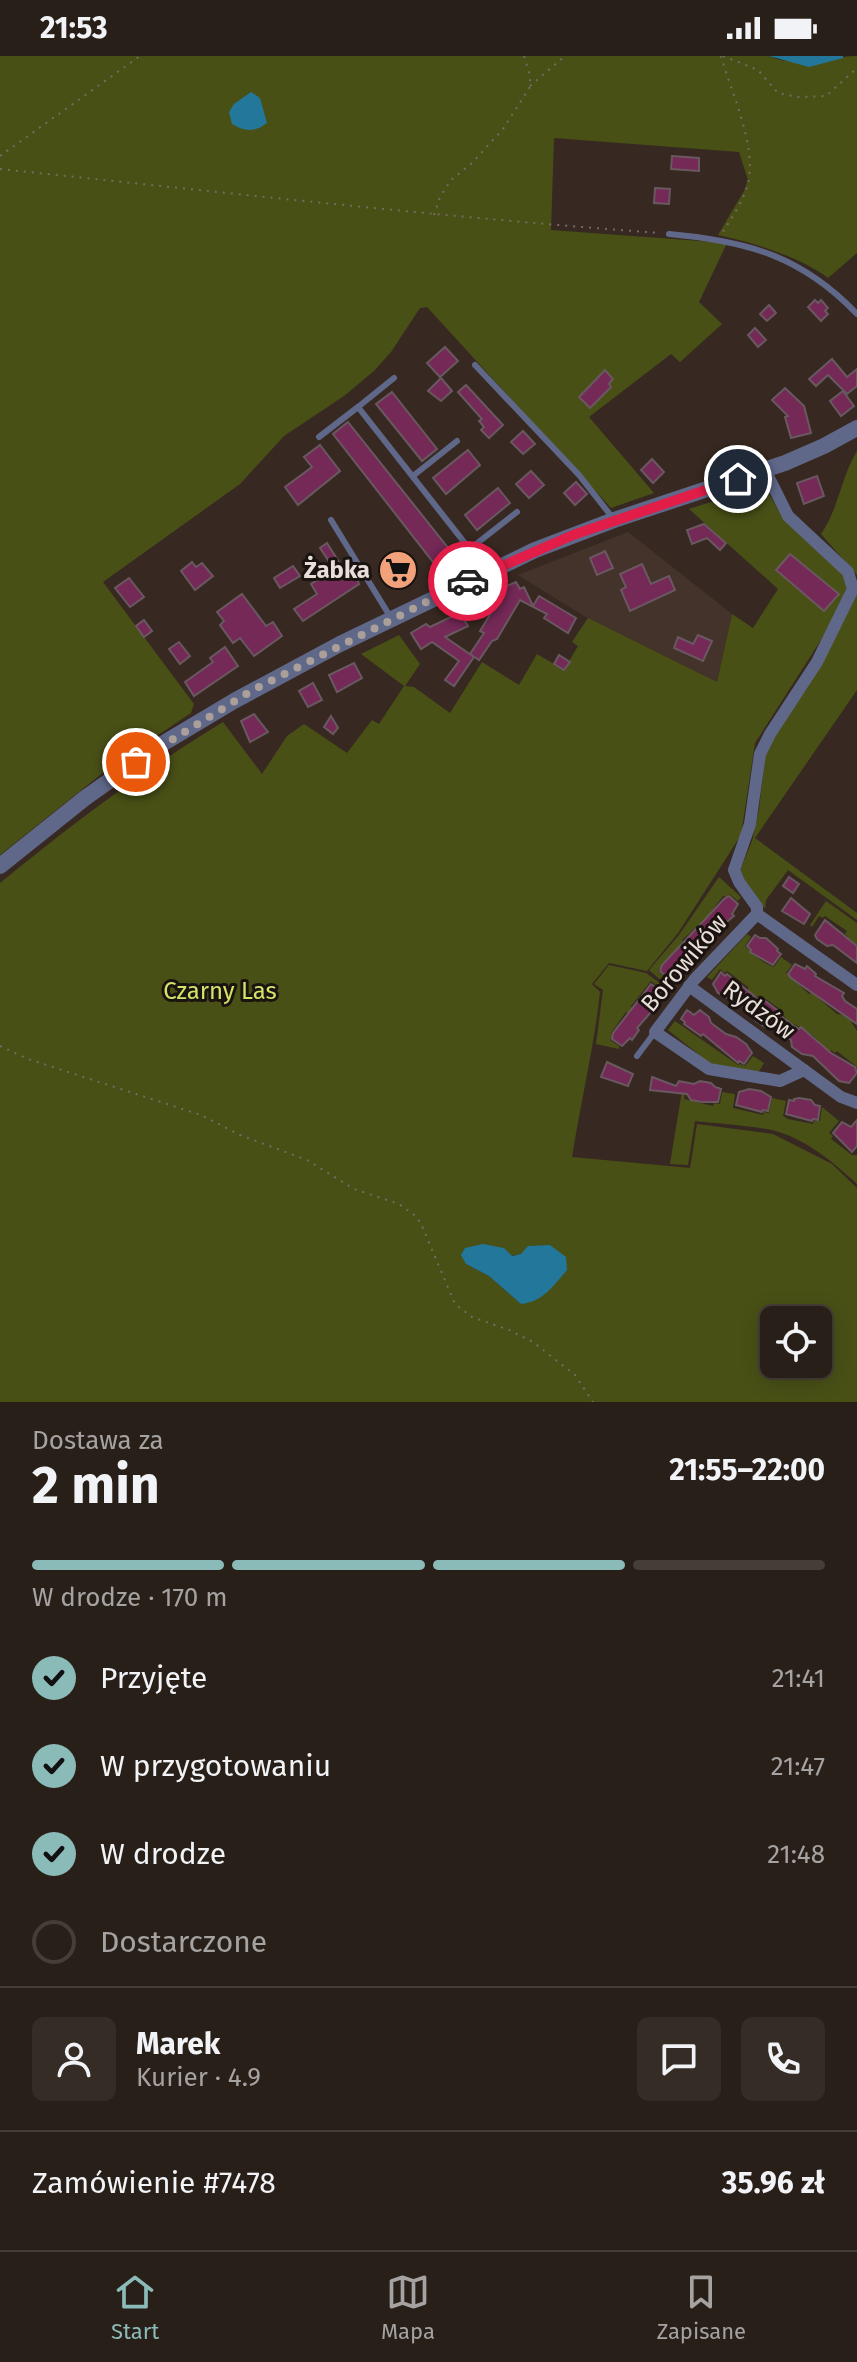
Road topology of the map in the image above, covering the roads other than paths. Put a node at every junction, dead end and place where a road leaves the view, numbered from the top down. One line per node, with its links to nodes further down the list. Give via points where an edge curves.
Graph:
1 (669, 234): 2 (lane, via 755,248 825,283)
2 (857, 314)
3 (475, 365): 13 (lane)
4 (394, 378): 5 (lane)
5 (358, 407): 7 (lane); 10 (lane)
6 (857, 428): 9 (street)
7 (319, 437)
8 (457, 441): 10 (lane)
9 (765, 470): 13 (street); 18 (street, Borowików, via 788,516 848,572 853,589 817,662 763,746 747,840 734,870)
10 (413, 476): 14 (lane)
11 (517, 512): 14 (lane)
12 (331, 520): 16 (lane)
13 (614, 520): 15 (street)
14 (471, 548): 15 (lane)
15 (487, 572): 16 (street)
16 (391, 618): 17 (street, via 157,747)
17 (0, 866)
18 (757, 914): 19 (street); 20 (street, Borowików)
19 (857, 985)
20 (689, 986): 21 (street, Borowików); 23 (street, Rydzów)
21 (655, 1032): 22 (lane, Borowików); 23 (street, Borowików, via 709,1069 780,1081)
22 (637, 1056)
23 (804, 1070): 24 (street)
24 (857, 1105)

